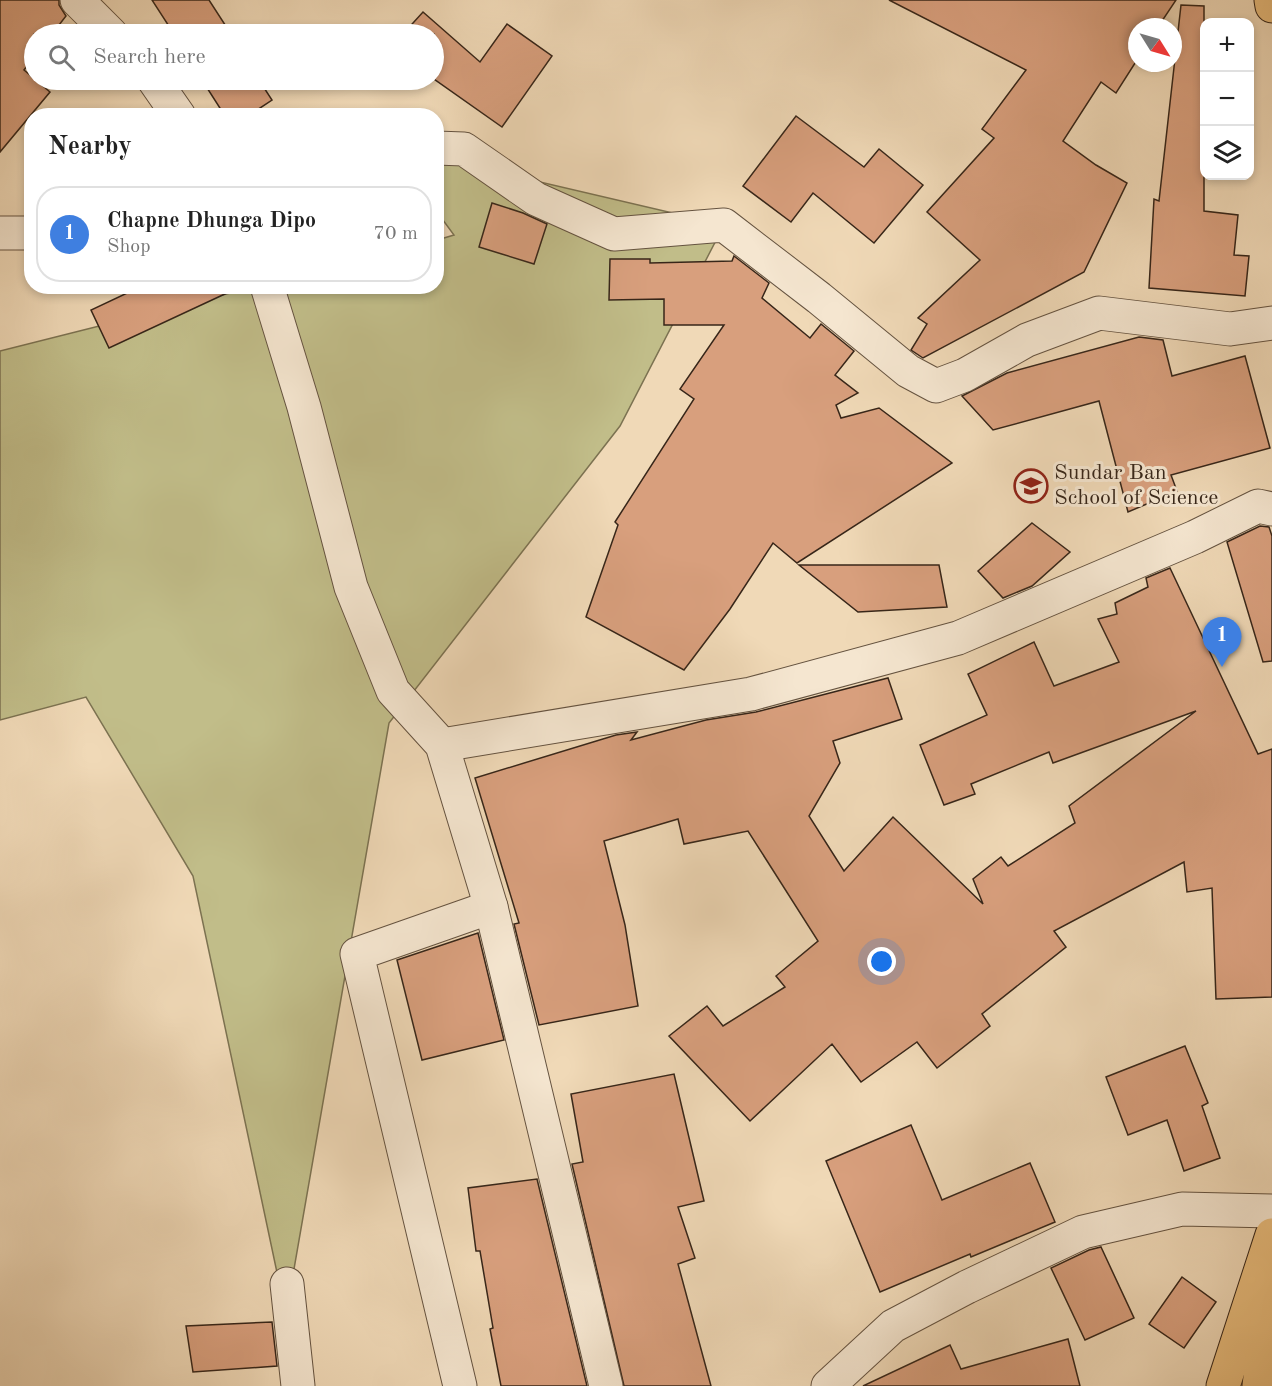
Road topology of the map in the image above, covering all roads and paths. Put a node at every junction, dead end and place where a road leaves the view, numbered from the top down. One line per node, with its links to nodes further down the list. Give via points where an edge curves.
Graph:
1 (77, 0): 4 (street)
2 (1271, 0): 3 (highway)
3 (1272, 6)
4 (101, 24)
5 (161, 90): 6 (street)
6 (173, 108)
7 (444, 148): 11 (street, via 464,149 536,199 614,234 724,225 908,371 936,386 965,375 1027,340 1099,313 1230,329)
8 (0, 233): 9 (street)
9 (24, 233)
10 (269, 294): 13 (street, via 351,587 393,691)
11 (1272, 323)
12 (1272, 508): 13 (street, via 1258,506 1195,537 958,638 751,694)
13 (442, 745): 14 (street)
14 (491, 907): 20 (street, via 357,954); 21 (street)
15 (1272, 1211): 22 (street, via 1182,1209 1083,1232 893,1326)
16 (1272, 1234): 23 (highway)
17 (1272, 1275): 24 (highway)
18 (286, 1284): 19 (street)
19 (298, 1386)
20 (460, 1386)
21 (606, 1386)
22 (828, 1386)
23 (1223, 1386)
24 (1259, 1386)

